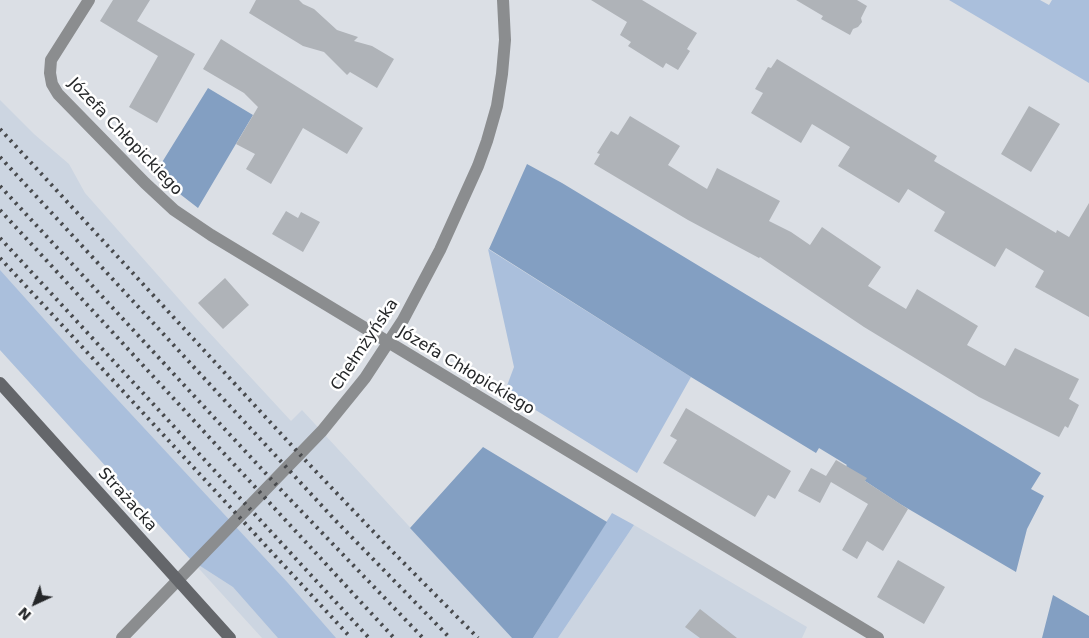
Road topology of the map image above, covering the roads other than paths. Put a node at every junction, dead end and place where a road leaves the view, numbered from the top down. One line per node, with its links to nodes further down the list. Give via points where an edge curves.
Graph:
1 (89, 0): 6 (street, Józefa Chłopickiego, via 51,60 52,84 158,197 190,222)
2 (503, 0): 4 (street, Chełmżyńska, via 504,56 492,126 476,172 424,284 385,350 334,418)
3 (0, 383): 5 (main road, Strażacka)
4 (122, 638)
5 (230, 638)
6 (878, 638)

